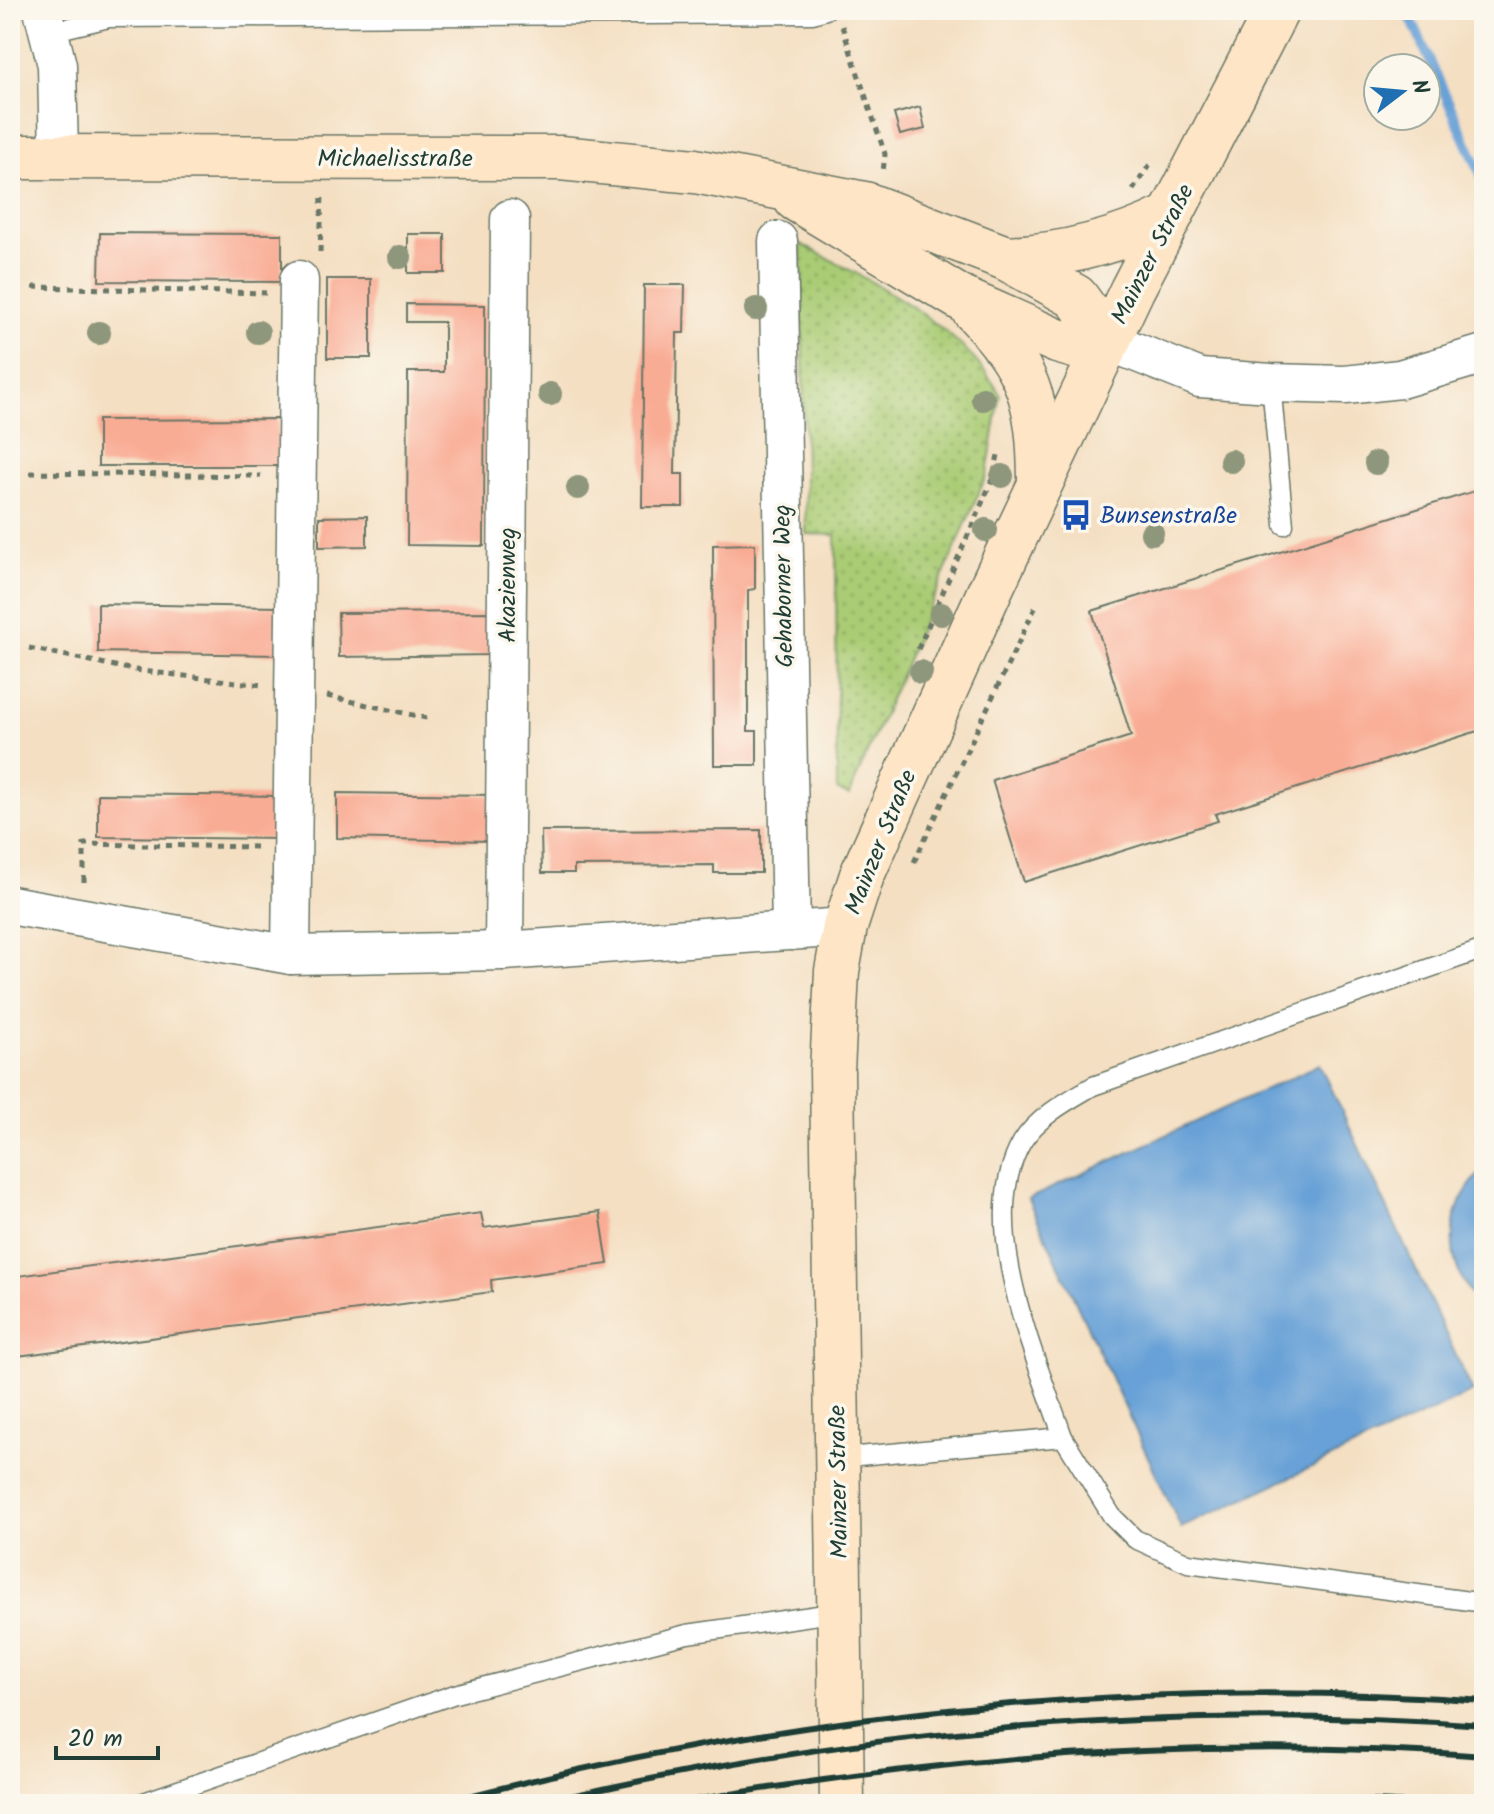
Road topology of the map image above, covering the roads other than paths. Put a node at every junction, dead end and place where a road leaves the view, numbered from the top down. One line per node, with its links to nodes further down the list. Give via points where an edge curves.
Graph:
1 (826, 10): 3 (lane)
2 (1277, 10): 7 (main road, Mainzer Straße)
3 (46, 21): 4 (street, via 57,65)
4 (59, 156): 5 (main road, Michaelisstraße); 6 (main road, Michaelisstraße, via 560,158 695,171)
5 (10, 157)
6 (778, 187): 10 (main road, Michaelisstraße, via 865,204); 12 (main road, Michaelisstraße)
7 (1170, 216): 10 (main road, via 1084,247); 13 (main road, Mainzer Straße)
8 (510, 219): 22 (street, Akazienweg)
9 (778, 241): 20 (street, Gehaborner Weg)
10 (1006, 258): 13 (main road, Michaelisstraße, via 1076,297)
11 (299, 287): 23 (street)
12 (962, 299): 13 (main road, Michaelisstraße, via 1057,341 1078,347); 16 (main road, via 1006,344 1025,376 1036,417)
13 (1108, 341): 15 (street, via 1200,378); 16 (main road, Mainzer Straße)
14 (1484, 354): 15 (street, via 1400,379 1345,385)
15 (1271, 383): 17 (lane)
16 (1040, 487): 19 (main road, Mainzer Straße, via 868,860)
17 (1284, 525)
18 (10, 905): 23 (street)
19 (845, 927): 20 (street); 25 (main road, Mainzer Straße, via 837,971 832,1071)
20 (791, 931): 22 (street)
21 (1484, 949): 24 (lane, via 1093,1086 1057,1107 1022,1141 1011,1173 1005,1222 1008,1263)
22 (504, 951): 23 (street)
23 (291, 955)
24 (1063, 1437): 25 (lane); 26 (lane, via 1112,1516 1135,1539 1188,1563)
25 (837, 1458): 27 (main road, Mainzer Straße)
26 (1484, 1603)
27 (839, 1612): 28 (lane, via 687,1634 455,1694); 29 (main road, Mainzer Straße)
28 (138, 1804)
29 (842, 1804)

